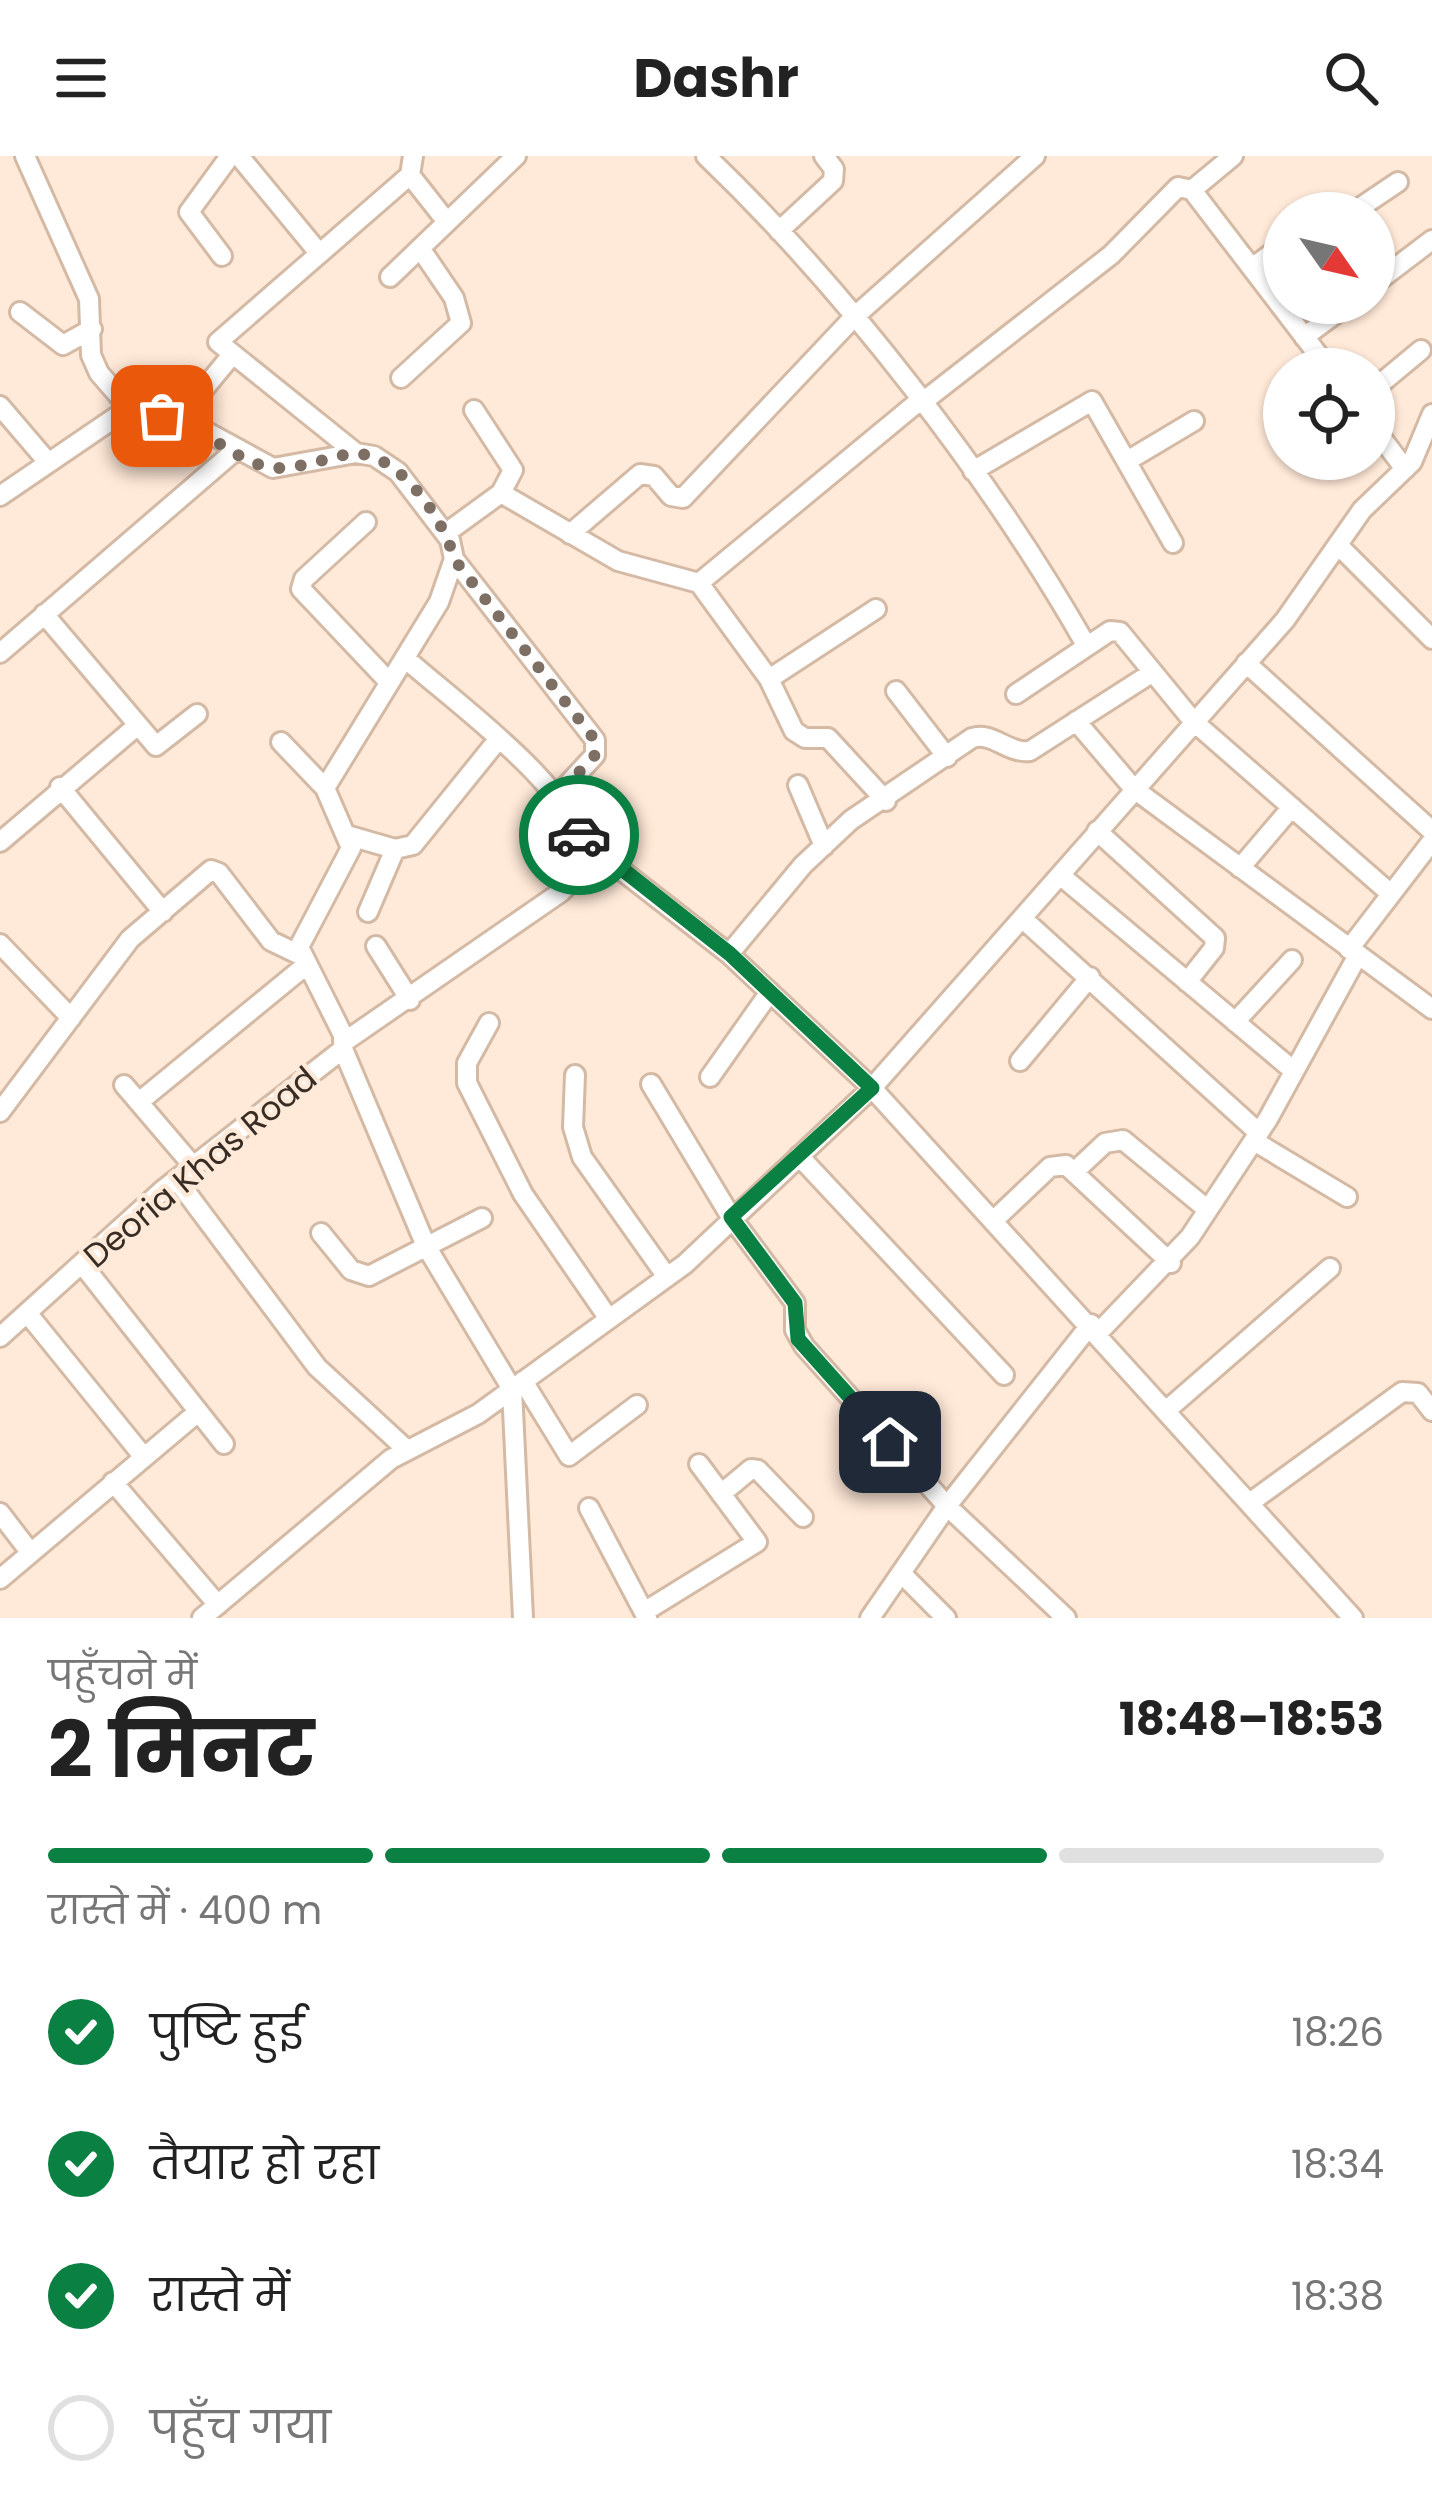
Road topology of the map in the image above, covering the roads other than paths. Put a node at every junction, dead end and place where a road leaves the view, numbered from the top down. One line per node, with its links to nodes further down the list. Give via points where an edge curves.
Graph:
1 (25, 156): 25 (street, via 78,266)
2 (234, 156): 16 (street); 17 (street, via 189,212)
3 (516, 156): 12 (street)
4 (706, 156): 13 (street)
5 (824, 156): 13 (street, via 833,182)
6 (1035, 156): 23 (street)
7 (1233, 156): 10 (street)
8 (412, 165): 12 (street); 16 (street)
9 (1398, 182): 11 (street)
10 (1192, 190): 19 (street); 32 (street, via 1169,194 1112,255)
11 (1383, 192)
12 (448, 222): 15 (street)
13 (779, 231): 23 (street)
14 (1432, 240): 20 (street)
15 (420, 248): 21 (street); 31 (street, via 461,323)
16 (319, 253): 29 (street, via 219,338)
17 (222, 256)
18 (1263, 260): 19 (street)
19 (1252, 268): 26 (street)
20 (1395, 268)
21 (390, 277)
22 (20, 312): 25 (street, via 63,345)
23 (853, 319): 32 (street); 51 (street, via 683,498 640,474)
24 (1321, 324): 26 (street)
25 (92, 329): 34 (street, via 99,373)
26 (1304, 337): 27 (street)
27 (1313, 348)
28 (1421, 350): 30 (street)
29 (231, 356): 37 (street); 40 (street)
30 (1395, 372)
31 (400, 378)
32 (919, 403): 46 (street); 55 (street)
33 (0, 406): 43 (street)
34 (132, 406): 37 (street); 43 (street)
35 (474, 410): 47 (street, via 513,470)
36 (1432, 414): 41 (street)
37 (178, 419): 39 (street)
38 (1194, 421): 44 (street)
39 (236, 450): 40 (street, via 273,469); 57 (street)
40 (356, 453): 50 (street, via 398,472)
41 (1425, 453): 45 (street)
42 (1395, 456): 45 (street)
43 (47, 460): 48 (street)
44 (1127, 460): 46 (street, via 1092,401); 52 (street)
45 (1405, 469): 53 (street)
46 (973, 471): 59 (street)
47 (502, 494): 50 (street); 51 (street)
48 (0, 496)
49 (366, 521): 65 (street, via 301,589)
50 (446, 533): 54 (street)
51 (571, 534): 55 (street, via 618,561)
52 (1173, 543)
53 (1339, 546): 58 (street); 62 (street)
54 (454, 559): 61 (street); 79 (street, via 595,740 595,755)
55 (699, 583): 64 (street)
56 (876, 609): 64 (street)
57 (44, 614): 60 (street); 71 (street)
58 (1432, 639)
59 (1086, 645): 63 (street, via 1116,630); 67 (street)
60 (0, 653)
61 (405, 658): 65 (street); 72 (street)
62 (1246, 663): 70 (street); 82 (street)
63 (1150, 674): 69 (street); 70 (street)
64 (769, 679): 80 (street, via 799,736 828,737)
65 (389, 682): 77 (street)
66 (896, 691): 74 (street)
67 (1016, 694)
68 (197, 714): 71 (street, via 159,747)
69 (1076, 721): 74 (street, via 1030,751 979,735); 78 (street)
70 (1193, 721): 78 (street); 81 (street)
71 (138, 725): 76 (street)
72 (496, 741): 79 (street); 89 (street, via 420,839)
73 (281, 742): 77 (street)
74 (947, 757): 80 (street)
75 (798, 785): 88 (street)
76 (60, 787): 86 (street); 93 (street)
77 (325, 788): 84 (street)
78 (1134, 789): 83 (street); 90 (street)
79 (557, 796): 85 (street)
80 (886, 801): 88 (street)
81 (1292, 807): 90 (street); 92 (street)
82 (1432, 831)
83 (1097, 832): 91 (street); 103 (street, via 1215,938)
84 (350, 836): 89 (street); 101 (street, via 349,857 300,940)
85 (580, 838): 99 (street); 105 (street, via 579,873 561,892)
86 (0, 842)
87 (1432, 842): 92 (street)
88 (824, 846): 99 (street)
89 (395, 849): 94 (street)
90 (1240, 868): 98 (street)
91 (1060, 875): 95 (street); 103 (street)
92 (1391, 894): 98 (street)
93 (163, 912): 101 (street, via 215,870 271,941); 107 (street, via 130,939)
94 (368, 912)
95 (1023, 919): 102 (street); 118 (street)
96 (0, 944): 107 (street)
97 (376, 946): 105 (street)
98 (1353, 952): 106 (street); 112 (street)
99 (730, 954): 104 (street)
100 (1292, 960): 108 (street)
101 (303, 961): 110 (street, Deoria Khas Road); 119 (street)
102 (1090, 977): 111 (street); 121 (street)
103 (1187, 982): 108 (street)
104 (770, 992): 114 (street); 118 (street)
105 (410, 1000): 110 (street)
106 (1432, 1009)
107 (71, 1018): 117 (street)
108 (1235, 1022): 112 (street)
109 (489, 1023): 138 (street, via 465,1072 473,1099 524,1194)
110 (343, 1045): 123 (street, Deoria Khas Road); 132 (street)
111 (1020, 1060)
112 (1294, 1071): 121 (street)
113 (574, 1075): 136 (street, via 573,1127 582,1157)
114 (710, 1077)
115 (651, 1084): 128 (street)
116 (124, 1085): 119 (street)
117 (7, 1088): 120 (street)
118 (872, 1088): 122 (street); 130 (street)
119 (139, 1102): 123 (street)
120 (0, 1112)
121 (1256, 1137): 126 (street); 127 (street)
122 (799, 1156): 128 (street); 141 (street)
123 (194, 1166): 125 (street, Deoria Khas Road)
124 (1074, 1172): 127 (street, via 1105,1143 1123,1140); 130 (street, via 1050,1167); 133 (street)
125 (177, 1180): 134 (street, Deoria Khas Road); 148 (street, via 317,1367)
126 (1347, 1197)
127 (1208, 1210): 133 (street)
128 (731, 1217): 136 (street); 154 (street, via 795,1303 803,1346)
129 (482, 1218): 132 (street)
130 (994, 1220): 139 (street)
131 (321, 1233): 132 (street, via 361,1276)
132 (426, 1246): 142 (street)
133 (1171, 1263): 139 (street)
134 (82, 1264): 137 (street, Deoria Khas Road); 146 (street)
135 (1330, 1268): 144 (street)
136 (667, 1277): 138 (street)
137 (28, 1314): 140 (street, Deoria Khas Road); 149 (street)
138 (609, 1319): 142 (street)
139 (1095, 1328): 144 (street); 154 (street)
140 (2, 1333)
141 (1004, 1375)
142 (518, 1385): 143 (street, via 569,1456); 148 (street); 163 (street)
143 (637, 1405)
144 (1168, 1409): 153 (street)
145 (1432, 1411): 153 (street, via 1418,1393 1402,1392)
146 (198, 1412): 147 (street); 149 (street)
147 (224, 1444)
148 (406, 1449): 161 (street)
149 (143, 1456): 151 (street)
150 (698, 1464): 152 (street)
151 (113, 1482): 158 (street); 161 (street)
152 (721, 1494): 157 (street, via 758,1470); 162 (street, via 755,1544)
153 (1251, 1502): 167 (street)
154 (946, 1506): 159 (street); 166 (street)
155 (589, 1508): 162 (street)
156 (0, 1513): 158 (street)
157 (803, 1516)
158 (31, 1552): 160 (street)
159 (901, 1573): 164 (street); 165 (street)
160 (0, 1579)
161 (210, 1611)
162 (645, 1615)
163 (523, 1618)
164 (869, 1618)
165 (946, 1618)
166 (1066, 1618)
167 (1353, 1618)

